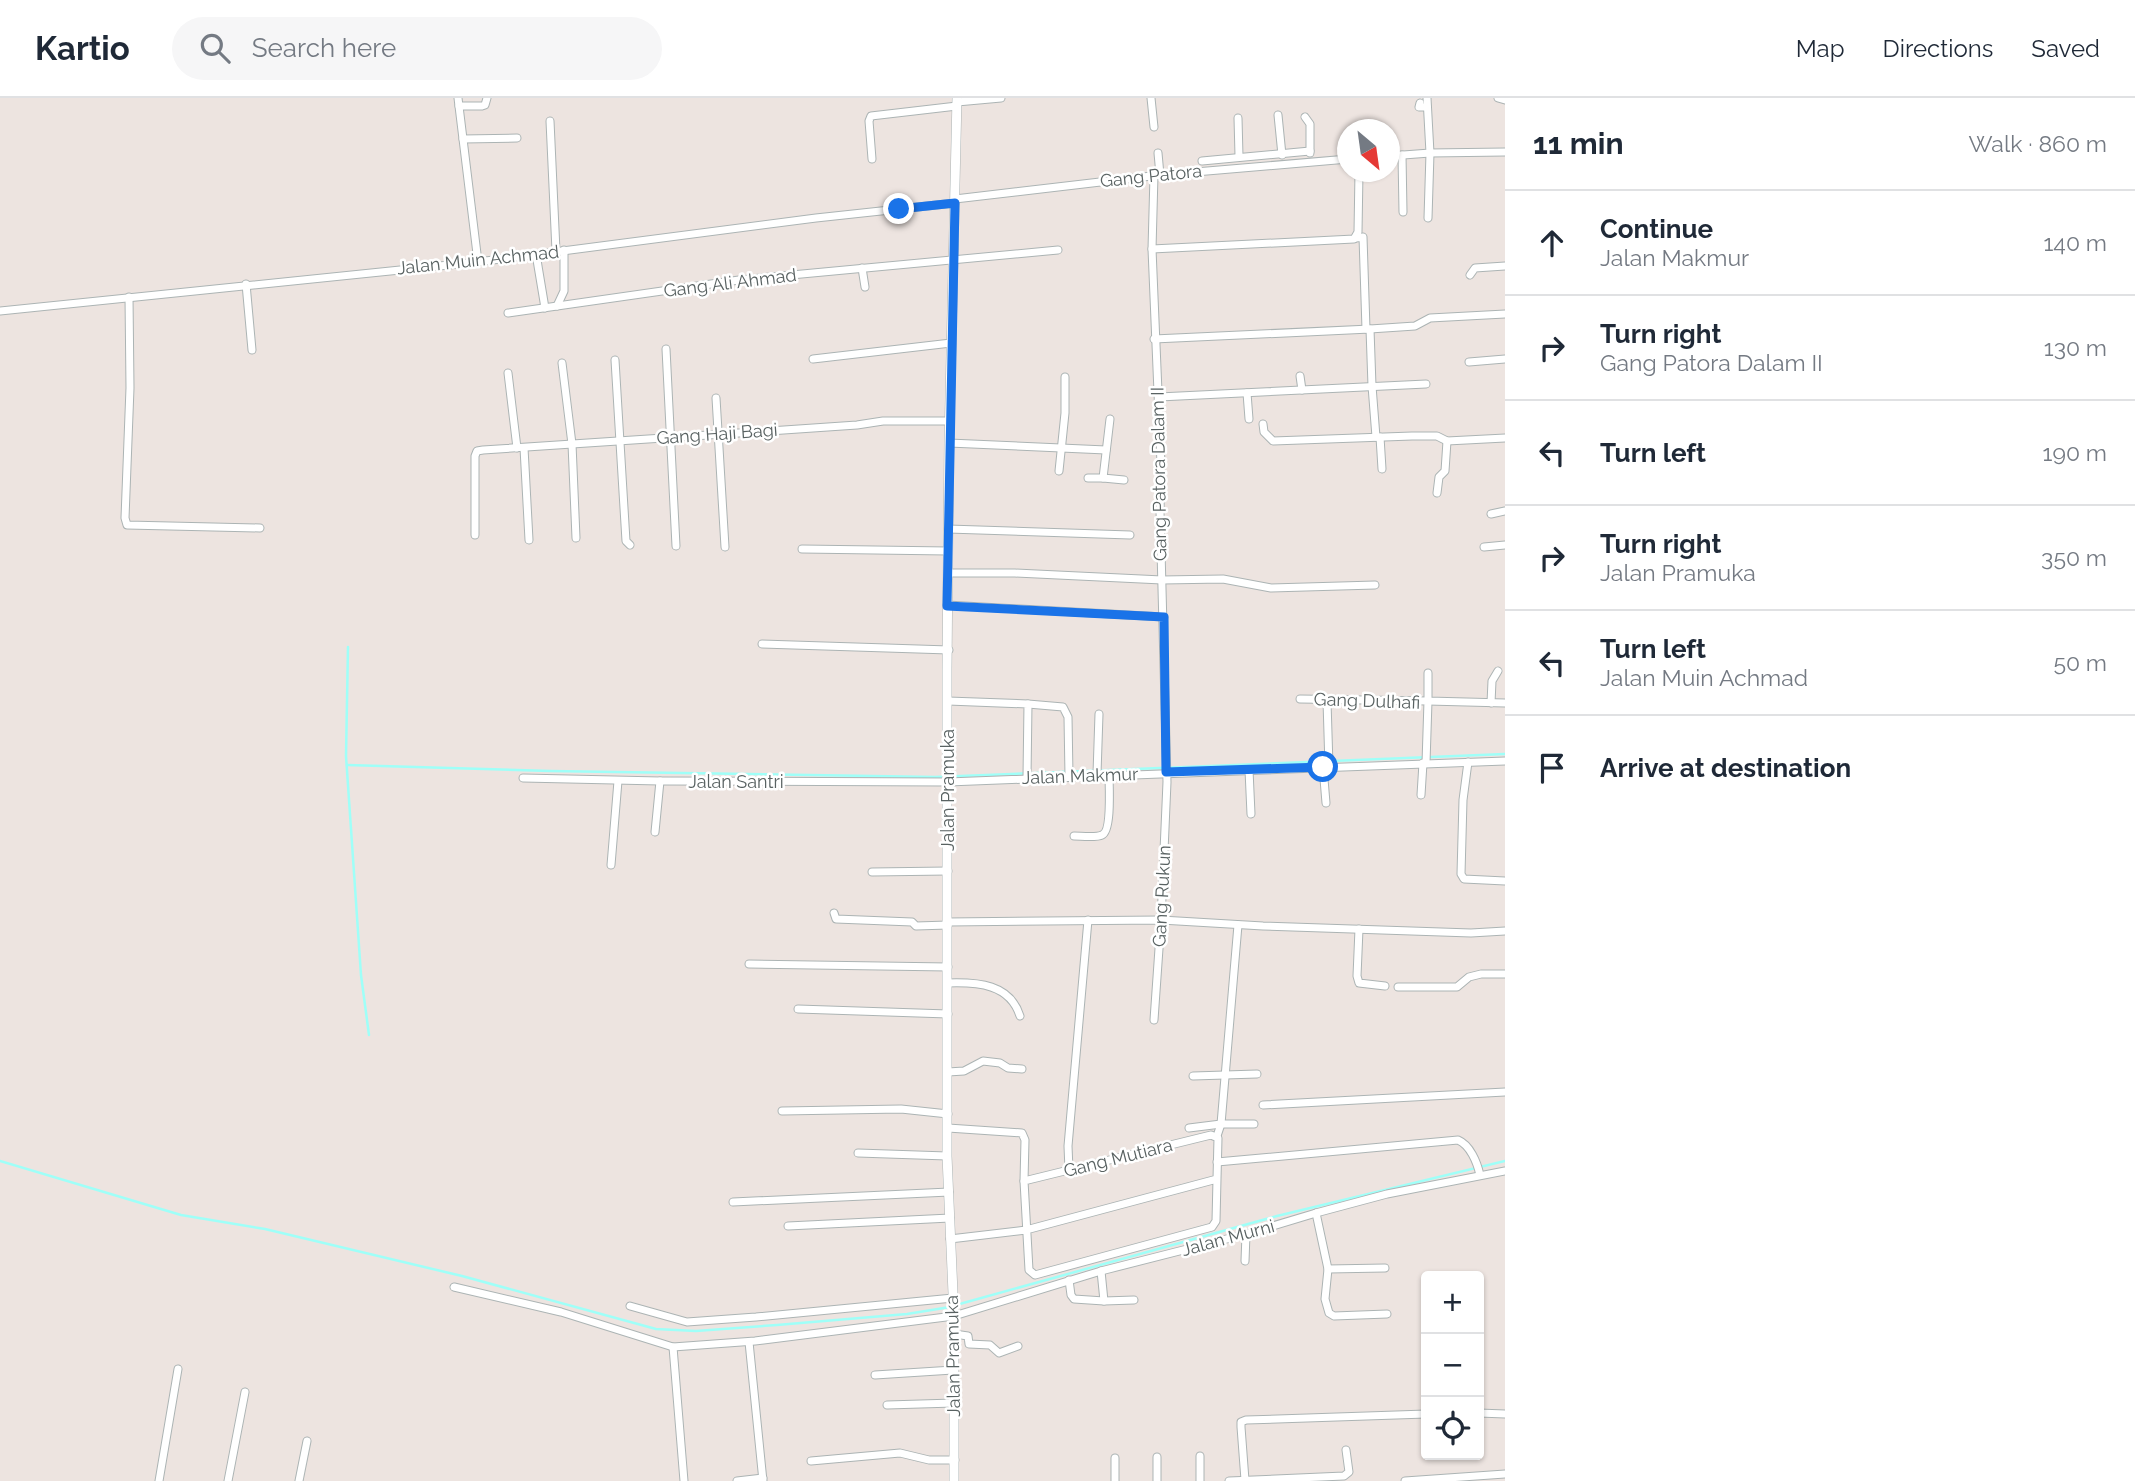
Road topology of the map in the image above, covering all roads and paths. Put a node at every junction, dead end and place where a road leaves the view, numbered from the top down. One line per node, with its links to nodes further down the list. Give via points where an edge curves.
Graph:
1 (487, 98): 7 (street, via 482,106)
2 (1001, 98): 8 (street)
3 (1151, 98): 13 (street)
4 (1498, 98): 6 (street)
5 (1423, 100): 21 (street, via 1427,107)
6 (1505, 100)
7 (458, 102): 15 (street)
8 (957, 102): 24 (street, via 871,116); 34 (street, Jalan Pramuka)
9 (1278, 115): 20 (street)
10 (1305, 117): 17 (street, via 1310,124)
11 (1238, 118): 23 (street)
12 (550, 121): 40 (street)
13 (1154, 127)
14 (517, 138): 15 (street)
15 (463, 139): 43 (street)
16 (1419, 144): 21 (street)
17 (1310, 151): 20 (street); 28 (street)
18 (1505, 152): 21 (street)
19 (1158, 153): 32 (street, Gang Patora Dalam II)
20 (1282, 153): 23 (street); 29 (street)
21 (1426, 153): 22 (street); 36 (street)
22 (1402, 155): 35 (street)
23 (1242, 156): 25 (street); 30 (street)
24 (872, 159)
25 (1226, 159): 27 (street); 31 (street)
26 (1337, 160): 28 (street, Gang Patora)
27 (1202, 161)
28 (1310, 161): 29 (street, Gang Patora)
29 (1282, 163): 30 (street, Gang Patora)
30 (1245, 166): 31 (street, Gang Patora)
31 (1227, 168): 32 (street, Gang Patora)
32 (1157, 175): 34 (street, Gang Patora); 38 (street, Gang Patora Dalam II)
33 (1359, 182): 37 (street)
34 (955, 201): 40 (street, Jalan Muin Achmad); 42 (street, Jalan Pramuka)
35 (1403, 212)
36 (1428, 218)
37 (1356, 238): 38 (street); 55 (street, via 1363,237)
38 (1152, 249): 56 (street, Gang Patora Dalam II)
39 (1058, 250): 42 (street, Gang Ali Ahmad)
40 (560, 251): 41 (street, Jalan Muin Achmad); 50 (street, via 564,290)
41 (536, 254): 43 (street, Jalan Muin Achmad); 51 (street)
42 (953, 258): 45 (street, Gang Ali Ahmad); 57 (street, Jalan Pramuka)
43 (478, 262): 47 (street, Jalan Muin Achmad)
44 (1505, 266): 46 (street, via 1475,268)
45 (862, 268): 48 (street); 50 (street, Gang Ali Ahmad)
46 (1470, 275)
47 (246, 284): 49 (street, Jalan Muin Achmad); 59 (street)
48 (865, 287)
49 (129, 297): 52 (street, Jalan Muin Achmad); 97 (street, via 127,524)
50 (557, 306): 51 (street, Gang Ali Ahmad)
51 (545, 308): 53 (street, Gang Ali Ahmad)
52 (0, 311)
53 (508, 313)
54 (1505, 314): 55 (street, via 1427,319 1415,326)
55 (1368, 329): 56 (street); 69 (street)
56 (1154, 339): 72 (street, Gang Patora Dalam II)
57 (951, 343): 60 (street); 76 (street, Jalan Pramuka)
58 (666, 349): 80 (street)
59 (252, 350)
60 (813, 359)
61 (1505, 359): 63 (street)
62 (615, 360): 83 (street)
63 (1469, 362)
64 (562, 363): 85 (street)
65 (508, 373): 86 (street)
66 (1300, 376): 70 (street)
67 (1065, 377): 87 (street)
68 (1426, 384): 69 (street)
69 (1372, 386): 70 (street); 79 (street)
70 (1302, 390): 71 (street)
71 (1247, 393): 72 (street); 75 (street)
72 (1159, 397): 111 (street, Gang Patora Dalam II)
73 (716, 398): 78 (street)
74 (1110, 419): 88 (street)
75 (1248, 419)
76 (950, 421): 78 (street, Gang Haji Bagi, via 883,421); 84 (street, Jalan Pramuka)
77 (1263, 424): 79 (street, via 1273,441)
78 (719, 435): 80 (street, Gang Haji Bagi); 106 (street)
79 (1378, 437): 82 (street); 89 (street)
80 (672, 438): 83 (street, Gang Haji Bagi); 105 (street)
81 (1505, 438): 82 (street)
82 (1443, 439): 94 (street)
83 (621, 441): 85 (street, Gang Haji Bagi); 103 (street)
84 (949, 443): 87 (street); 98 (street, Jalan Pramuka)
85 (572, 444): 86 (street, Gang Haji Bagi); 101 (street)
86 (520, 448): 100 (street, Gang Haji Bagi, via 477,452); 102 (street)
87 (1062, 448): 88 (street); 90 (street)
88 (1106, 450): 92 (street)
89 (1382, 469)
90 (1059, 471)
91 (1088, 478): 92 (street)
92 (1103, 478): 93 (street)
93 (1124, 480)
94 (1437, 493)
95 (1505, 511): 96 (street)
96 (1491, 514)
97 (260, 528)
98 (948, 529): 99 (street); 109 (street, Jalan Pramuka)
99 (1130, 534)
100 (475, 535)
101 (576, 538)
102 (529, 540)
103 (629, 545)
104 (1505, 545): 107 (street, via 1495,550)
105 (676, 546)
106 (725, 547)
107 (1484, 547)
108 (802, 549): 109 (street)
109 (948, 551): 110 (street, Jalan Pramuka)
110 (948, 573): 111 (street); 113 (street, Jalan Pramuka)
111 (1162, 580): 112 (street, via 1223,579 1271,588); 114 (street, Gang Patora Dalam II)
112 (1375, 585)
113 (947, 606): 114 (street); 116 (street, Jalan Pramuka)
114 (1164, 617): 131 (street, Gang Patora Dalam II)
115 (762, 644): 116 (street)
116 (949, 650): 120 (street, Jalan Pramuka)
117 (1497, 671): 123 (street)
118 (1428, 673): 122 (street)
119 (1300, 699): 121 (street, Gang Dulhafi)
120 (948, 701): 125 (street); 140 (street, Jalan Pramuka)
121 (1327, 701): 122 (street, Gang Dulhafi); 130 (street)
122 (1428, 701): 123 (street); 127 (street, Gang Dulhafi)
123 (1491, 703): 124 (street)
124 (1505, 703)
125 (1028, 704): 134 (street, via 1054,705 1066,712); 135 (street)
126 (1099, 714): 133 (street)
127 (1426, 759): 129 (street, Jalan Makmur); 130 (street, Jalan Makmur); 141 (street, Gang Dulhafi)
128 (1505, 761): 129 (street, Jalan Makmur)
129 (1468, 762): 149 (street, via 1461,874 1464,879)
130 (1327, 764): 132 (street, Jalan Makmur); 142 (street)
131 (1166, 769): 132 (street, Jalan Makmur); 136 (street, Jalan Makmur); 152 (street, Gang Rukun)
132 (1249, 770): 143 (street)
133 (1097, 771): 134 (street, Jalan Makmur); 136 (street, Jalan Makmur)
134 (1069, 773): 135 (street, Jalan Makmur)
135 (1027, 774): 140 (street, Jalan Makmur)
136 (1109, 774): 145 (street, via 1106,833)
137 (523, 778): 138 (street, Jalan Santri)
138 (618, 781): 139 (street, Jalan Santri); 146 (street)
139 (660, 781): 140 (street, Jalan Santri); 144 (street)
140 (948, 782): 147 (street, Jalan Pramuka)
141 (1421, 795)
142 (1326, 803)
143 (1251, 814)
144 (655, 832)
145 (1074, 836)
146 (611, 865)
147 (948, 871): 148 (street); 153 (street, Jalan Pramuka)
148 (872, 872)
149 (1505, 881)
150 (834, 913): 153 (street, via 836,919)
151 (1088, 920): 152 (street); 153 (street); 184 (street)
152 (1161, 920): 154 (street); 166 (street, Gang Rukun)
153 (948, 924): 158 (street, Jalan Pramuka)
154 (1238, 925): 155 (street); 169 (street)
155 (1359, 929): 156 (street); 161 (street, via 1359,983)
156 (1505, 931)
157 (749, 964): 158 (street)
158 (948, 967): 160 (street, Jalan Pramuka)
159 (1505, 974): 162 (street, via 1481,974 1452,987)
160 (948, 983): 164 (street, Jalan Pramuka); 165 (street, via 993,986 1011,996)
161 (1385, 986)
162 (1398, 987)
163 (799, 1009): 164 (street)
164 (948, 1014): 168 (street, Jalan Pramuka)
165 (1020, 1016)
166 (1154, 1020)
167 (1022, 1069): 168 (street, via 983,1061 971,1069)
168 (948, 1072): 175 (street, Jalan Pramuka)
169 (1225, 1074): 170 (street); 171 (street); 176 (street)
170 (1257, 1074)
171 (1193, 1076)
172 (1505, 1092): 173 (street)
173 (1263, 1105)
174 (782, 1111): 175 (street, via 912,1109)
175 (948, 1114): 178 (street, Jalan Pramuka)
176 (1221, 1124): 177 (street); 179 (street); 180 (street)
177 (1254, 1124)
178 (948, 1128): 182 (street, Jalan Pramuka); 188 (street, via 1022,1133)
179 (1189, 1128)
180 (1217, 1136): 183 (street); 184 (street, Gang Mutiara)
181 (858, 1153): 182 (street)
182 (947, 1156): 189 (street, Jalan Pramuka)
183 (1217, 1162): 185 (street, via 1458,1140); 187 (street)
184 (1069, 1170): 188 (street, Gang Mutiara)
185 (1479, 1170): 186 (street, Jalan Murni); 191 (street, Jalan Murni)
186 (1505, 1171)
187 (1217, 1179): 194 (street); 195 (street)
188 (1024, 1181): 194 (street)
189 (949, 1192): 190 (street); 192 (street, Jalan Pramuka)
190 (733, 1202)
191 (1316, 1213): 196 (street, Jalan Murni); 200 (street)
192 (950, 1219): 193 (street); 197 (street, Jalan Pramuka)
193 (788, 1226)
194 (1026, 1230): 195 (street, via 1029,1270 1035,1275); 197 (street)
195 (1214, 1234): 196 (street, Jalan Murni); 201 (street, Jalan Murni)
196 (1245, 1234): 198 (street)
197 (950, 1239): 204 (street, Jalan Pramuka)
198 (1245, 1261)
199 (1385, 1268): 200 (street)
200 (1328, 1269): 208 (street, via 1325,1299 1329,1313)
201 (1101, 1271): 202 (street, Jalan Murni); 206 (street)
202 (1069, 1280): 206 (street, via 1074,1299); 209 (street, Jalan Murni)
203 (454, 1287): 212 (street, Jalan Murni, via 561,1312)
204 (953, 1298): 207 (street, via 687,1322); 209 (street, Jalan Pramuka)
205 (1135, 1300): 206 (street)
206 (1104, 1301)
207 (630, 1306)
208 (1387, 1314)
209 (954, 1316): 210 (street, Jalan Pramuka); 211 (street, Jalan Murni)
210 (954, 1334): 213 (street, via 968,1336 970,1344 990,1345 999,1353); 215 (street, Jalan Pramuka)
211 (748, 1342): 212 (street, Jalan Murni); 231 (street)
212 (673, 1346): 236 (street)
213 (1018, 1346)
214 (178, 1369): 233 (street)
215 (953, 1370): 216 (street); 218 (street, Jalan Pramuka)
216 (875, 1375)
217 (245, 1392): 234 (street)
218 (954, 1403): 219 (street); 228 (street, Jalan Pramuka)
219 (887, 1405)
220 (1484, 1413): 222 (street)
221 (1421, 1414): 232 (street, via 1241,1422)
222 (1505, 1414)
223 (307, 1441): 235 (street)
224 (1346, 1450): 232 (street, via 1349,1472 1344,1476)
225 (1200, 1456): 241 (street)
226 (1157, 1457): 240 (street)
227 (1115, 1458): 239 (street)
228 (954, 1460): 229 (street, via 900,1453); 238 (street, Jalan Pramuka)
229 (811, 1461)
230 (1505, 1474): 243 (street)
231 (763, 1480): 237 (street)
232 (1245, 1480): 242 (street)
233 (159, 1481)
234 (228, 1481)
235 (299, 1481)
236 (684, 1481)
237 (737, 1481)
238 (954, 1481)
239 (1115, 1481)
240 (1157, 1481)
241 (1200, 1481)
242 (1229, 1481)
243 (1405, 1481)

